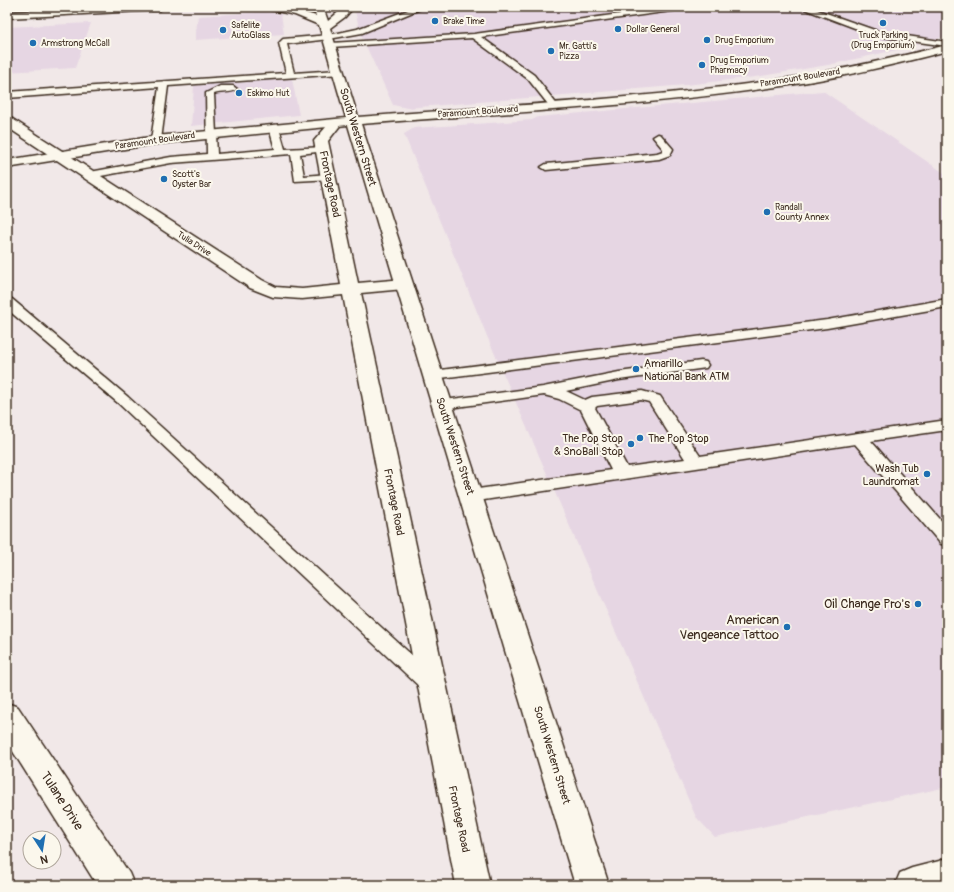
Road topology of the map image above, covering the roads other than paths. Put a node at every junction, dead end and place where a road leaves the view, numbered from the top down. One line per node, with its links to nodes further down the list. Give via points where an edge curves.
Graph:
1 (160, 7): 8 (main road)
2 (270, 7): 12 (main road, via 312,17)
3 (349, 7): 12 (main road)
4 (422, 7): 12 (lane, via 374,26)
5 (629, 7): 10 (lane)
6 (686, 7): 10 (lane)
7 (802, 7): 14 (lane, via 879,34)
8 (89, 9): 9 (main road)
9 (62, 10): 11 (main road)
10 (640, 13): 13 (lane)
11 (7, 15)
12 (326, 28): 13 (lane); 16 (lane, via 283,43); 17 (main road, South Western Street)
13 (474, 36): 21 (lane, via 531,77)
14 (947, 44)
15 (947, 48): 21 (main road, Paramount Boulevard, via 875,65 783,82 682,95)
16 (290, 75): 17 (lane); 18 (lane)
17 (337, 78): 23 (main road, South Western Street)
18 (164, 84): 20 (lane); 27 (lane)
19 (242, 88): 25 (lane, via 210,93)
20 (7, 95)
21 (554, 106): 23 (main road, Paramount Boulevard)
22 (7, 121): 31 (main road, Tulia Drive)
23 (344, 122): 24 (main road, Paramount Boulevard); 28 (main road, Frontage Road, via 321,141); 37 (main road, South Western Street)
24 (274, 128): 25 (main road, Paramount Boulevard); 30 (lane)
25 (210, 134): 27 (main road, Paramount Boulevard); 32 (lane)
26 (658, 137): 34 (lane, via 668,149 667,153 659,156)
27 (156, 140): 31 (main road, Paramount Boulevard)
28 (322, 149): 29 (lane); 36 (main road, Frontage Road)
29 (295, 151): 30 (lane); 36 (lane, via 299,179)
30 (281, 152): 32 (lane)
31 (58, 155): 33 (main road, Paramount Boulevard); 35 (main road, Tulia Drive)
32 (212, 157): 35 (lane, via 170,160)
33 (7, 164)
34 (546, 167)
35 (90, 176): 38 (main road, Tulia Drive, via 256,284 273,292 302,294)
36 (328, 177): 38 (main road, Frontage Road)
37 (404, 284): 38 (main road, Tulia Drive); 42 (main road, South Western Street)
38 (351, 290): 52 (main road, Frontage Road)
39 (7, 302): 52 (lane, via 123,400)
40 (947, 303): 42 (lane, via 827,324)
41 (701, 365): 43 (lane, via 619,376)
42 (433, 375): 44 (main road, South Western Street)
43 (543, 392): 44 (lane); 45 (lane, via 564,395)
44 (442, 404): 50 (main road, South Western Street)
45 (587, 407): 48 (lane, via 592,402 642,395 655,399); 49 (lane)
46 (947, 425): 47 (lane)
47 (860, 439): 48 (lane); 51 (lane)
48 (696, 463): 49 (lane)
49 (622, 474): 50 (lane)
50 (471, 496): 57 (main road, South Western Street)
51 (947, 539)
52 (431, 684): 56 (main road, Frontage Road)
53 (7, 716): 55 (main road, Tulane Drive)
54 (947, 876): 58 (main road)
55 (117, 885)
56 (473, 885)
57 (592, 885)
58 (912, 885)

